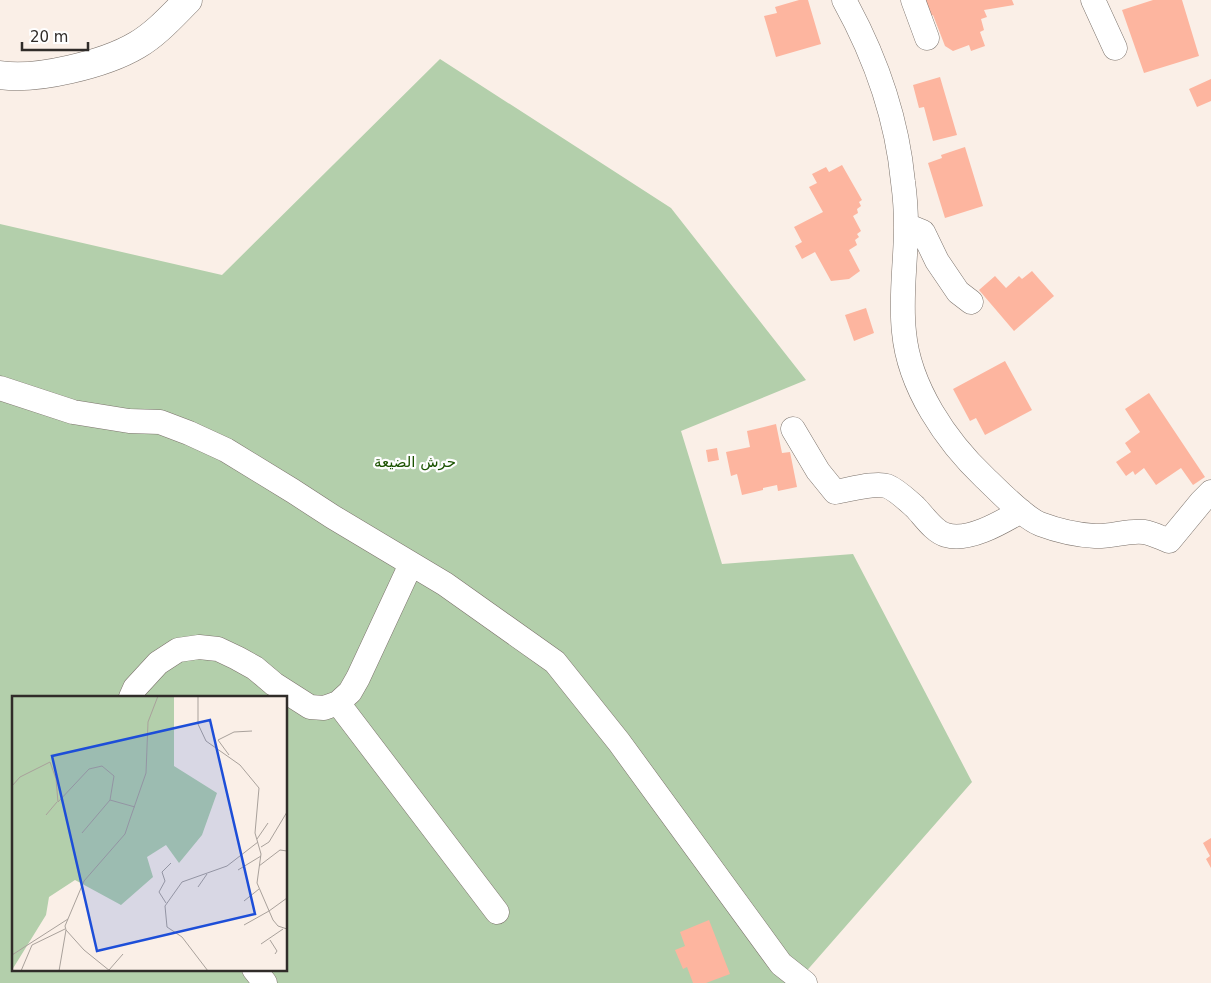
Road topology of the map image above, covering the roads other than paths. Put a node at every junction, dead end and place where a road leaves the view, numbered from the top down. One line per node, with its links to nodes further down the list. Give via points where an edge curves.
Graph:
1 (188, 0): 7 (street, via 164,25 137,45 116,55 74,69 34,75)
2 (844, 0): 8 (street, via 856,21 888,101 898,144)
3 (913, 0): 5 (street)
4 (1093, 0): 6 (street)
5 (927, 38)
6 (1116, 48)
7 (0, 75)
8 (906, 225): 9 (street, via 923,232 937,261 958,292); 13 (street, via 902,310 908,356 918,386 966,460)
9 (971, 302)
10 (0, 388): 14 (street, via 73,412 129,421 160,422 189,432 226,450)
11 (793, 429): 13 (street, via 818,472 835,492 878,484 889,486 946,535 977,533)
12 (1211, 492): 13 (street, via 1169,541 1144,532 1095,536 1068,532 1038,523)
13 (1021, 511)
14 (411, 564): 16 (street, via 358,678); 20 (street, via 445,584 555,662 619,742 781,964)
15 (131, 696): 16 (street, via 158,663 178,650 199,647 218,649 238,658 310,707 324,708)
16 (338, 703): 17 (street)
17 (497, 912)
18 (255, 970): 19 (street)
19 (264, 983)
20 (805, 983)

